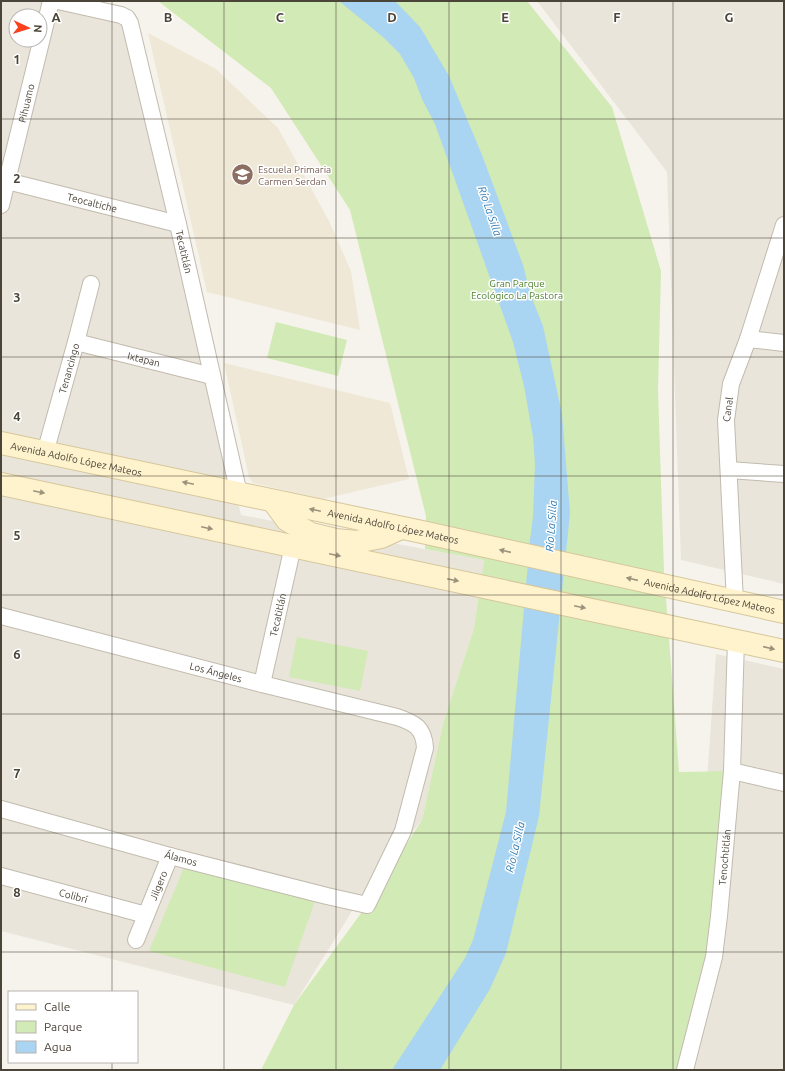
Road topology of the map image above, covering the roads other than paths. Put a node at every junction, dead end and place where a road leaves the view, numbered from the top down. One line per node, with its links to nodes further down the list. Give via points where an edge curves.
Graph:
1 (51, 1): 3 (street, Pihuamo)
2 (58, 1): 5 (street, Tecatitlán, via 121,15 127,18 131,25)
3 (7, 181): 4 (street, Pihuamo); 5 (street, Teocaltiche)
4 (1, 205)
5 (178, 224): 11 (street, Tecatitlán)
6 (784, 225): 8 (street, Canal)
7 (91, 284): 9 (street, Tenancingo)
8 (748, 339): 10 (street); 14 (street, Canal, via 731,384 728,402 726,420)
9 (76, 342): 11 (street, Ixtapan); 13 (street, Tenancingo)
10 (784, 343)
11 (212, 376): 17 (street, Tecatitlán)
12 (1, 443): 13 (main road, Avenida Adolfo López Mateos)
13 (45, 452): 17 (main road, Avenida Adolfo López Mateos, one-way to 13)
14 (729, 470): 15 (street); 19 (street, Canal)
15 (784, 474)
16 (1, 484): 18 (main road, one-way to 18)
17 (238, 494): 19 (main road, Avenida Adolfo López Mateos, one-way to 17)
18 (293, 546): 22 (main road, one-way to 22); 24 (street, Tecatitlán)
19 (735, 602): 20 (main road, Avenida Adolfo López Mateos)
20 (784, 612)
21 (1, 616): 24 (street, Los Ángeles)
22 (736, 640): 23 (main road, one-way to 23); 25 (street, Tenochtitlán)
23 (784, 651)
24 (262, 684): 30 (street, Los Ángeles, via 406,720 421,730 424,738 423,759 403,831 367,905)
25 (732, 772): 26 (street); 33 (street, Tenochtitlán, via 714,956)
26 (784, 783)
27 (1, 809): 28 (street, Álamos)
28 (170, 856): 30 (street, Álamos); 31 (street, Jilgero)
29 (1, 876): 31 (street, Colibrí)
30 (362, 904)
31 (146, 915): 32 (street, Jilgero)
32 (136, 940)
33 (685, 1070)

